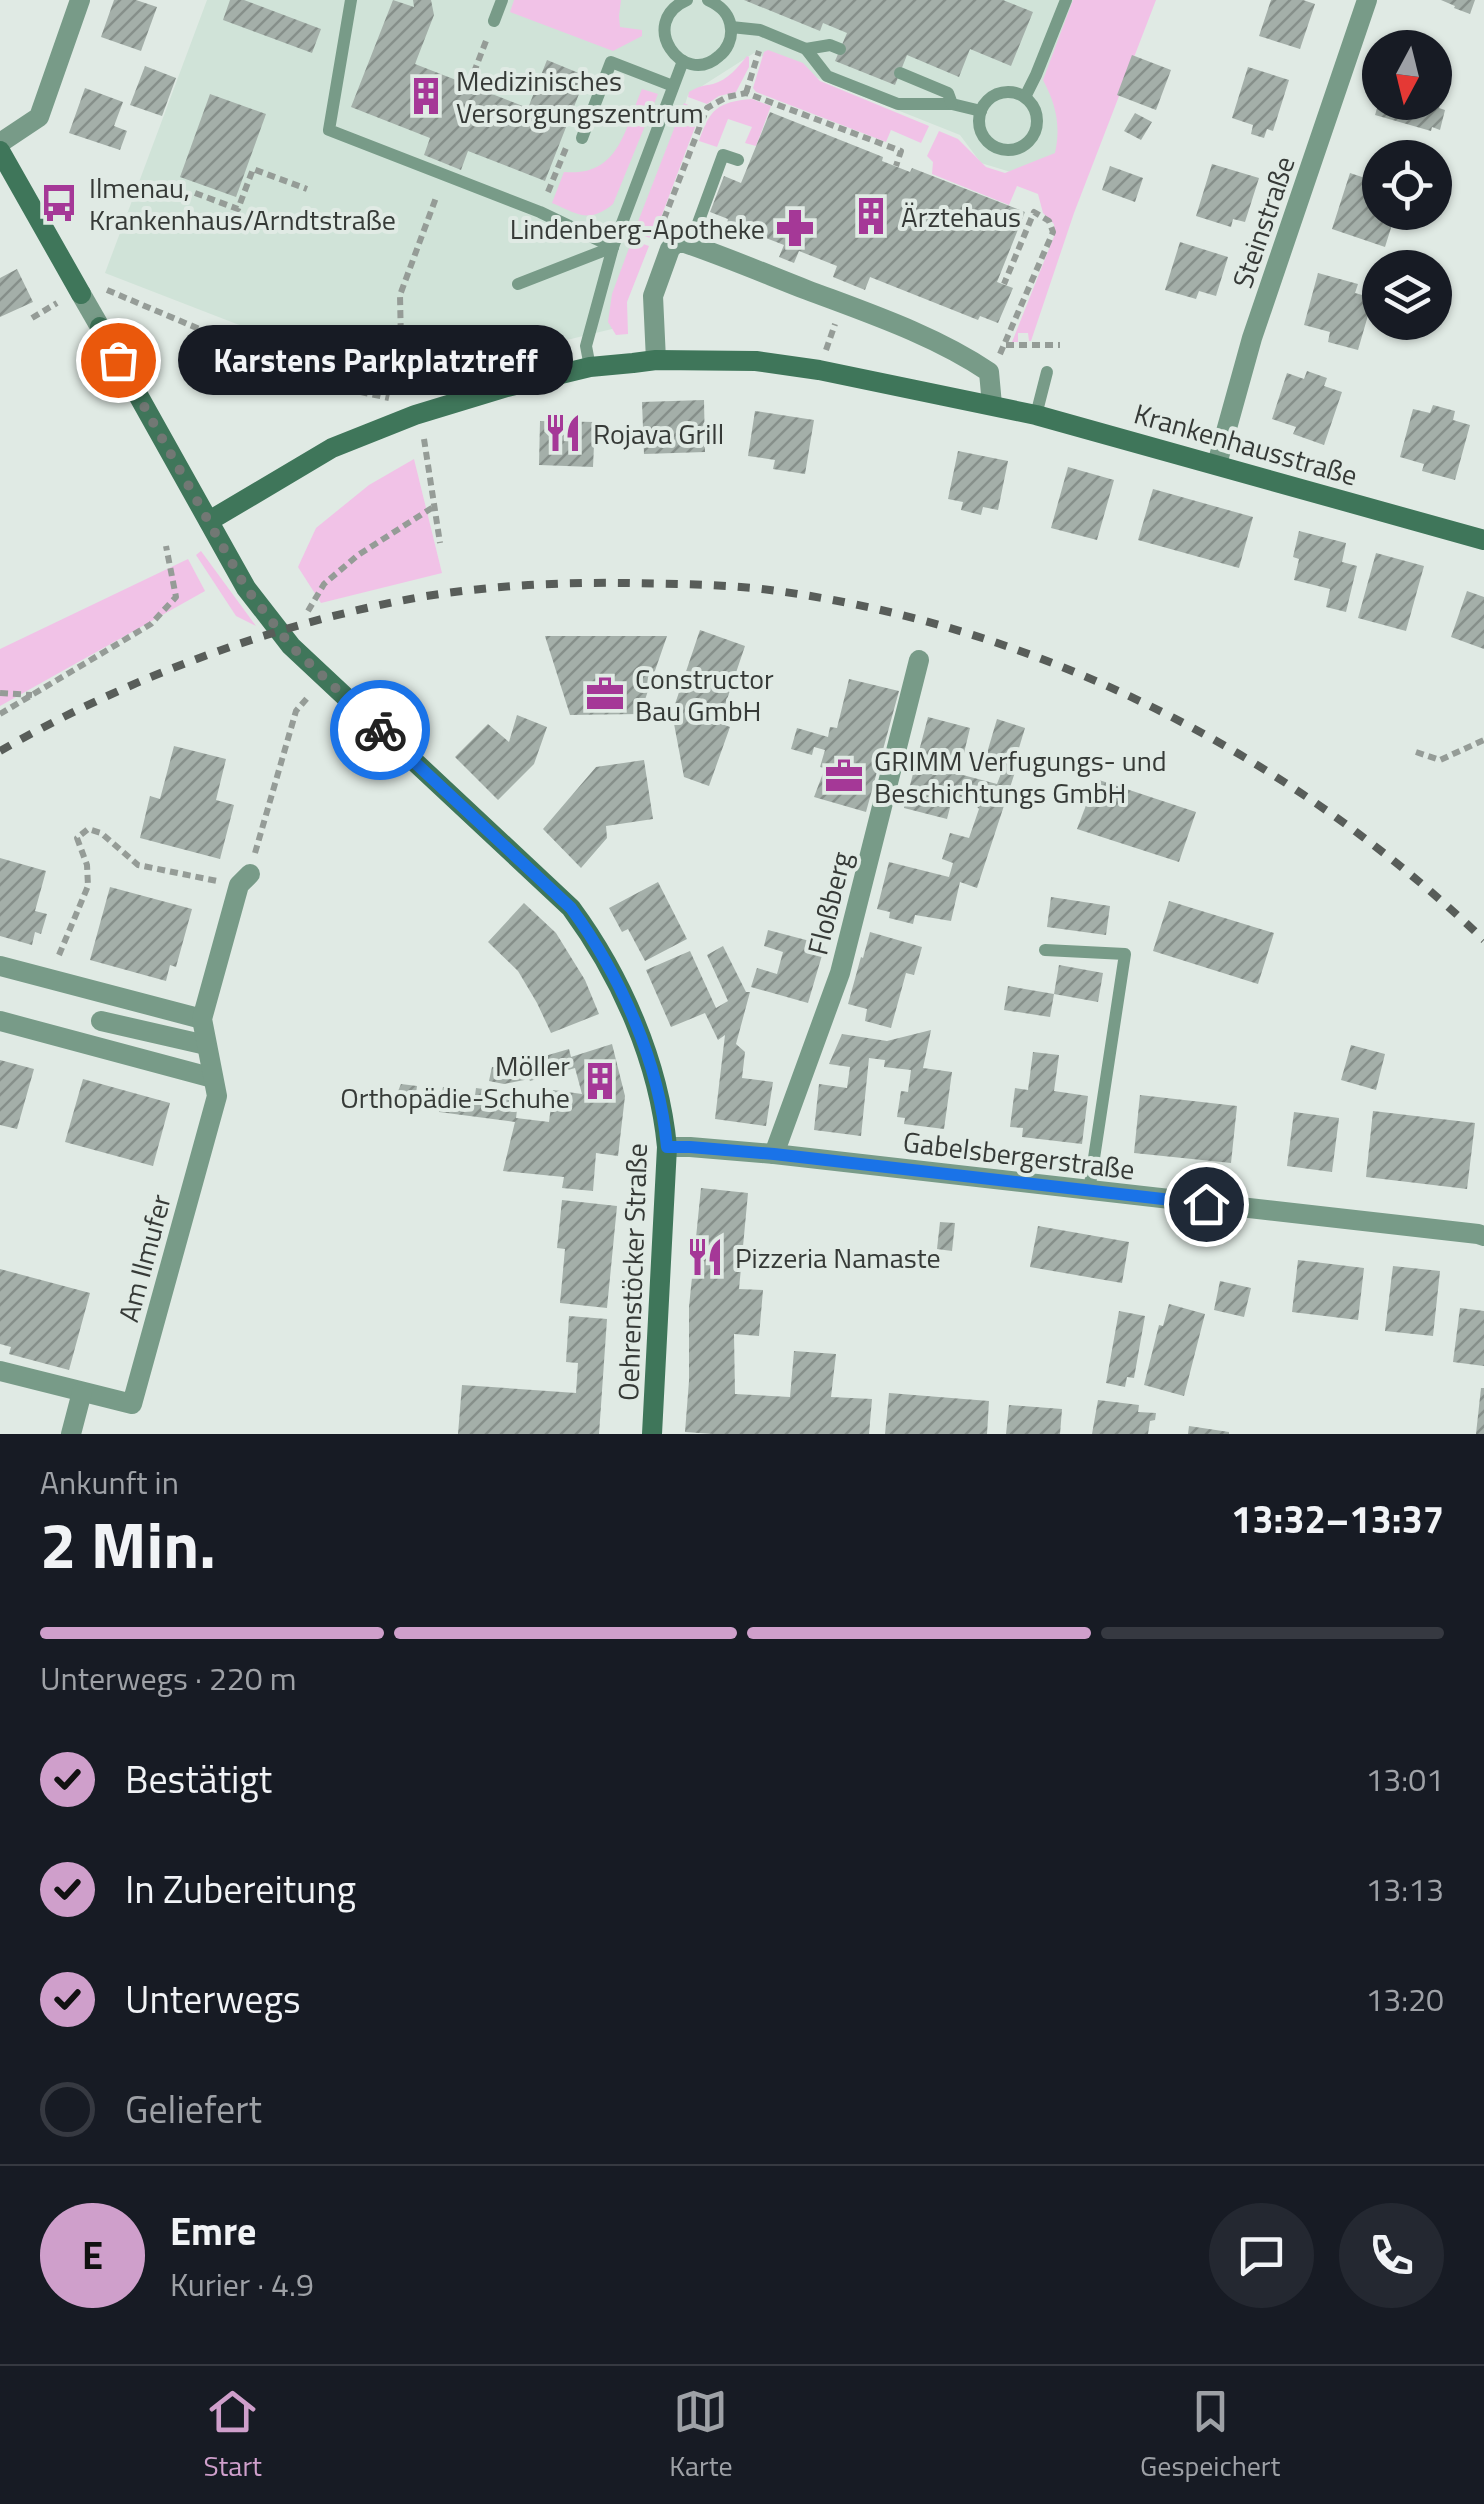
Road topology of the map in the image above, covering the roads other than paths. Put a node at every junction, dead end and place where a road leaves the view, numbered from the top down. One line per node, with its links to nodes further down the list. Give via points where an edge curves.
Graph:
1 (80, 0): 19 (street, via 38,117)
2 (351, 0): 23 (lane, via 329,130)
3 (502, 0): 8 (lane)
4 (687, 0): 12 (lane, via 670,12 664,34)
5 (708, 0): 9 (lane, via 722,7)
6 (1066, 0): 15 (lane)
7 (1366, 0): 30 (street, Steinstraße, via 1252,338)
8 (494, 21)
9 (731, 27): 10 (lane, via 760,30); 12 (lane, via 727,47 713,61)
10 (806, 49): 11 (lane); 16 (lane, via 827,76 898,104)
11 (840, 49)
12 (683, 61): 14 (lane)
13 (900, 73): 16 (lane, via 948,93)
14 (674, 86): 18 (lane, via 611,62); 23 (lane)
15 (1024, 97): 17 (lane, via 999,94); 17 (lane, via 1037,119 1034,136 1018,148 1002,149 986,138)
16 (952, 104): 17 (lane)
17 (981, 111)
18 (582, 138)
19 (0, 143)
20 (0, 150): 31 (street, Oehrenstöcker Straße)
21 (738, 160): 22 (lane, via 723,155)
22 (690, 245): 25 (street, via 676,243 670,250 653,296); 28 (street, via 842,302 973,362 988,372)
23 (613, 247): 24 (lane); 26 (lane, via 586,346)
24 (518, 284)
25 (656, 360): 26 (street, Krankenhausstraße); 28 (street, Krankenhausstraße, via 756,361)
26 (590, 367): 31 (street, Krankenhausstraße, via 416,415 332,448)
27 (1047, 372): 29 (lane)
28 (992, 406): 29 (street, Krankenhausstraße)
29 (1036, 415): 30 (street, Krankenhausstraße)
30 (1218, 464): 32 (street, Krankenhausstraße)
31 (209, 522): 42 (street, Oehrenstöcker Straße, via 246,588 291,646 571,908 630,1012 660,1100)
32 (1484, 540)
33 (919, 660): 43 (street, Floßberg, via 840,973)
34 (244, 880): 37 (street, Am Ilmufer)
35 (1045, 950): 44 (lane, via 1125,954)
36 (0, 966): 37 (street)
37 (202, 1019): 40 (street, Am Ilmufer)
38 (0, 1020): 41 (street)
39 (101, 1021): 40 (street)
40 (206, 1046): 41 (street, Am Ilmufer)
41 (213, 1078): 47 (street, Am Ilmufer, via 217,1096 132,1404)
42 (667, 1147): 43 (street, Gabelsbergerstraße); 49 (street, Oehrenstöcker Straße)
43 (774, 1154): 44 (street, Gabelsbergerstraße)
44 (1089, 1191): 45 (street, Gabelsbergerstraße)
45 (1484, 1236)
46 (0, 1371): 47 (street, Am Ilmufer)
47 (82, 1392): 48 (street)
48 (71, 1434)
49 (652, 1434)

